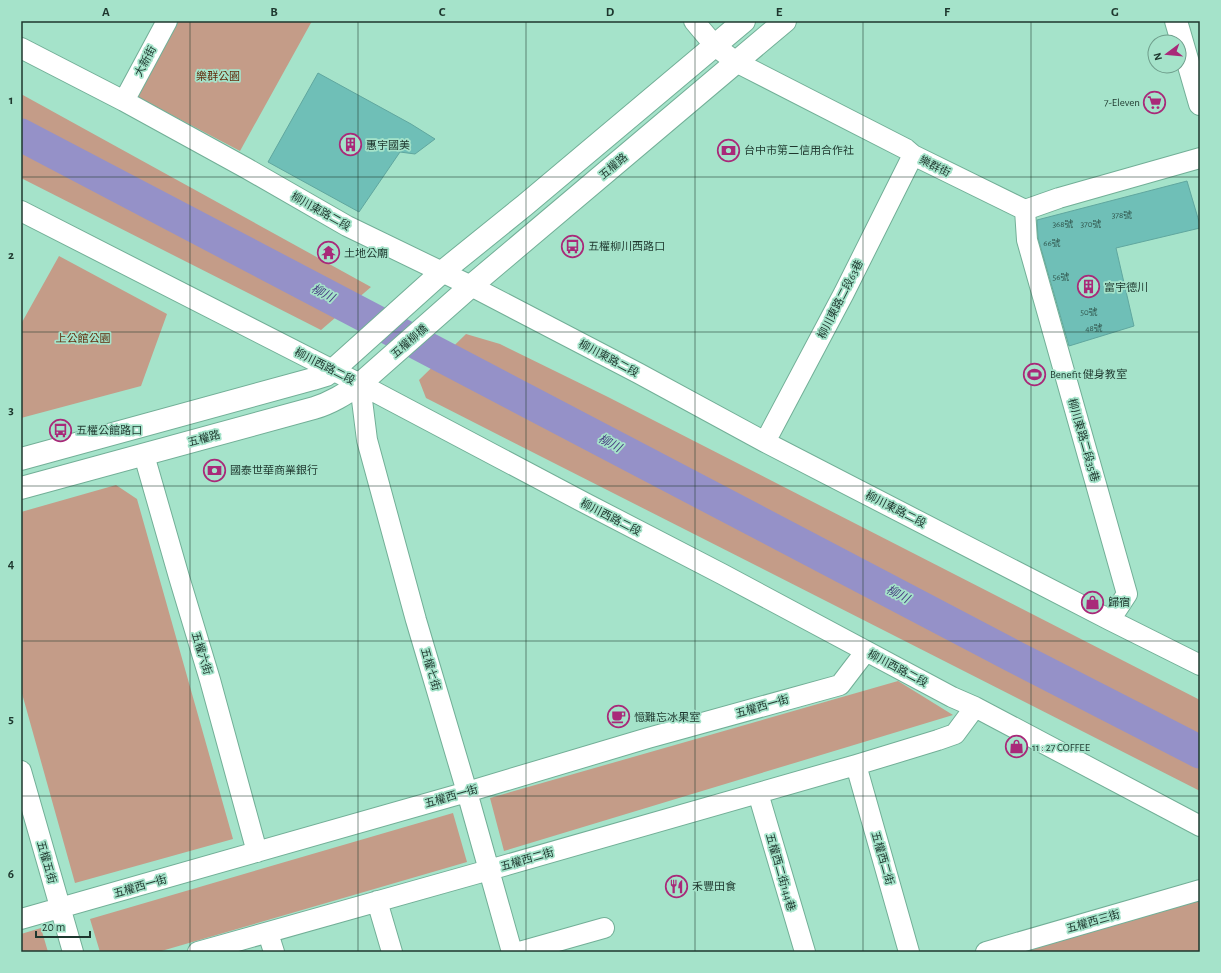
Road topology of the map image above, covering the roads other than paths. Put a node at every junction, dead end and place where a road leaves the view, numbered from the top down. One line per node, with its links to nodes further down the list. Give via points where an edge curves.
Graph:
1 (167, 21): 9 (street, 大新街)
2 (694, 21): 6 (street, 樂群街)
3 (744, 21): 6 (main road)
4 (785, 21): 8 (main road, 五權路)
5 (1176, 21): 10 (main road)
6 (715, 46): 8 (street, 樂群街); 15 (main road)
7 (21, 48): 9 (street, 柳川東路二段)
8 (736, 62): 11 (street, 樂群街); 16 (main road, 五權路)
9 (124, 101): 15 (street, 柳川東路二段, via 347,226)
10 (1200, 104)
11 (913, 155): 13 (street, 樂群街); 21 (street, 柳川東路二段63巷)
12 (1200, 158): 13 (street)
13 (1025, 210): 25 (street, 柳川東路二段35巷, via 1027,240 1126,594)
14 (21, 211): 19 (street, 柳川西路二段)
15 (442, 272): 16 (street, 柳川東路二段); 19 (main road)
16 (471, 286): 17 (main road, 五權路); 21 (street, 柳川東路二段)
17 (441, 313): 18 (main road, 五權柳橋)
18 (378, 369): 20 (main road, 五權路)
19 (333, 370): 20 (street, 柳川西路二段); 23 (main road, via 313,379)
20 (360, 384): 22 (main road, 五權路, via 345,395 314,408); 26 (street, 柳川西路二段); 31 (street, 五權七街, via 367,440 416,620)
21 (765, 442): 25 (street, 柳川東路二段)
22 (144, 455): 24 (main road, 五權路); 34 (street, 五權六街)
23 (21, 459)
24 (21, 488)
25 (1110, 620): 27 (street, 柳川東路二段)
26 (866, 651): 28 (street, 柳川西路二段); 31 (street, 五權西一街, via 840,685)
27 (1200, 665)
28 (975, 707): 29 (street, 五權西二街, via 955,734); 33 (street, 柳川西路二段)
29 (856, 765): 32 (street, 五權西二街); 49 (street, 五權西二街)
30 (21, 771): 38 (street, 五權五街)
31 (467, 792): 34 (street, 五權西一街); 35 (street, 五權七街)
32 (758, 793): 35 (street, 五權西二街); 48 (street, 五權西二街144巷)
33 (1200, 826)
34 (257, 852): 38 (street, 五權西一街)
35 (489, 870): 37 (street, 五權西二街); 46 (street, 五權七街)
36 (1200, 890): 50 (street, 五權西三街)
37 (377, 901): 41 (street, 五權西二街); 45 (street)
38 (60, 908): 39 (street, 五權西一街); 42 (street, 五權五街)
39 (21, 920)
40 (604, 928): 47 (street)
41 (268, 933): 43 (street, 五權西二街); 44 (street)
42 (73, 952)
43 (198, 952)
44 (274, 952)
45 (392, 952)
46 (512, 952)
47 (519, 952)
48 (804, 952)
49 (909, 952)
50 (986, 952)

